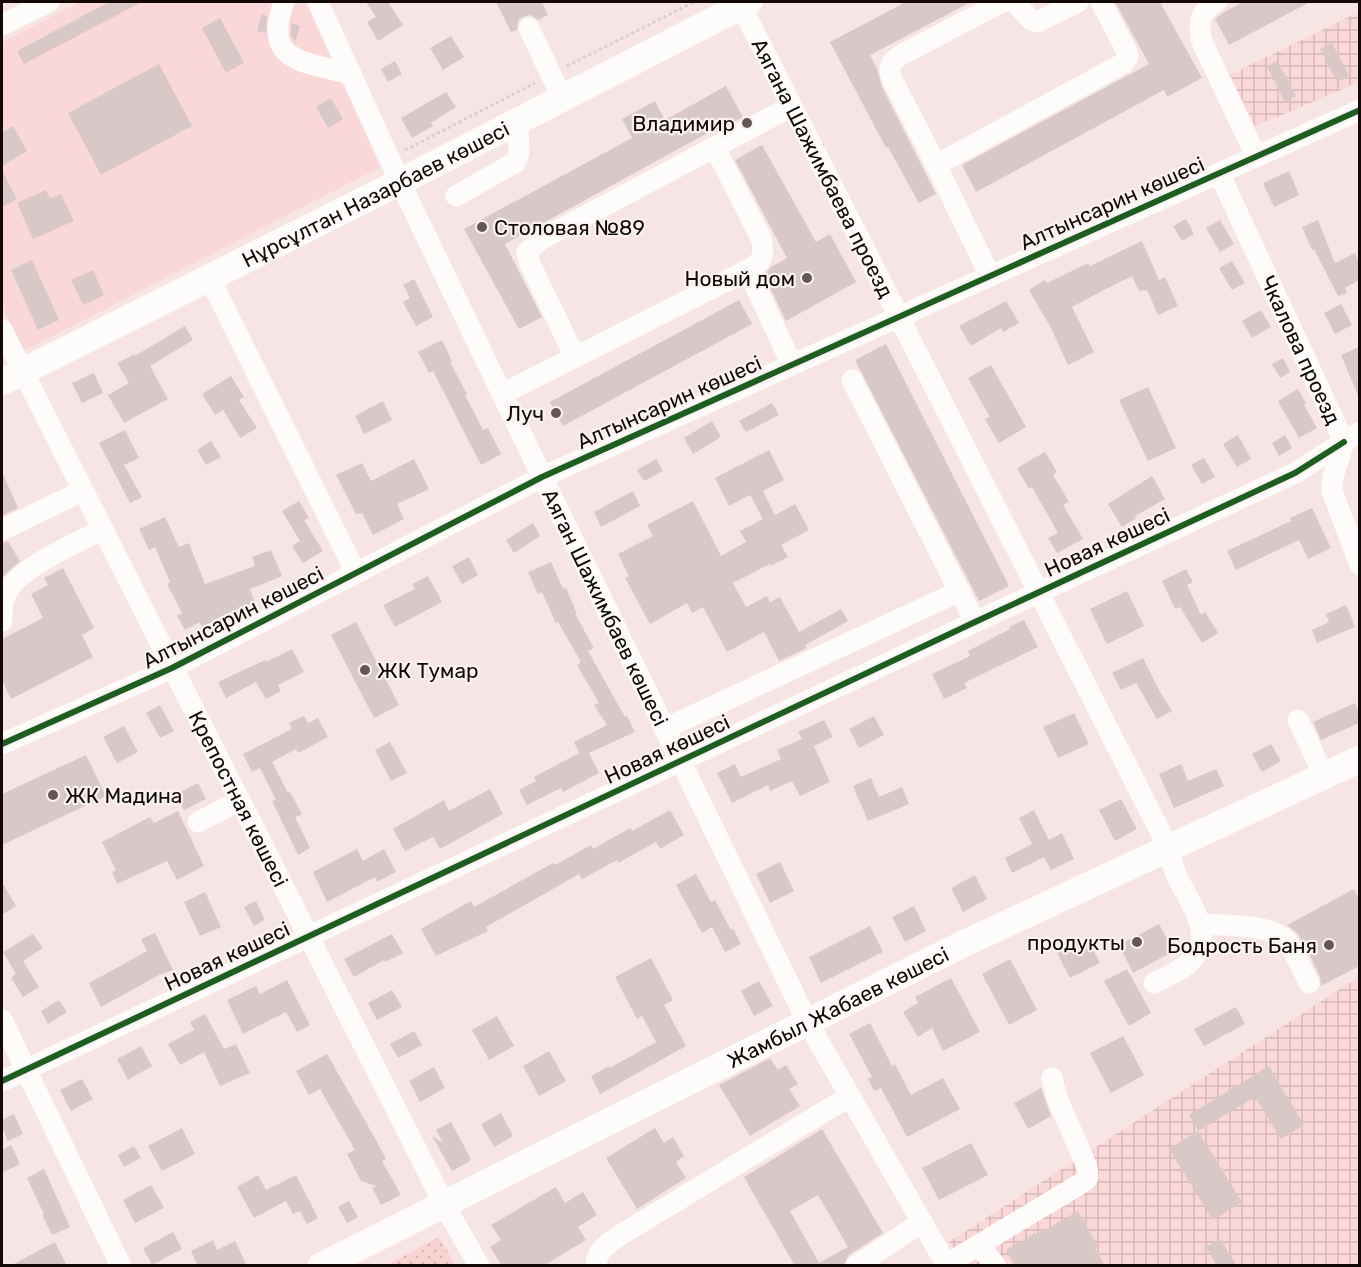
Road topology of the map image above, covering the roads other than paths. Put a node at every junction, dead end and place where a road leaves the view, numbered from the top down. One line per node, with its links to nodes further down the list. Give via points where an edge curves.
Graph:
1 (48, 2): 9 (street)
2 (284, 2): 11 (street, via 278,34 285,52 296,59)
3 (318, 2): 11 (street, Аяган Шажимбаев көшесі)
4 (1003, 2): 5 (street, via 1037,22); 18 (street, via 891,63 892,81)
5 (1078, 2)
6 (1101, 2): 18 (street, via 1127,52 1124,63)
7 (1216, 2): 17 (street, via 1202,13 1202,42)
8 (743, 3): 12 (main road, Нұрсұлтан Назарбаев көшесі); 13 (street, Аягана Шажимбаева проезд)
9 (2, 25)
10 (529, 28): 12 (street)
11 (351, 74): 20 (street, Аяган Шажимбаев көшесі)
12 (562, 98): 15 (main road, Нұрсұлтан Назарбаев көшесі)
13 (792, 106): 16 (street); 25 (street, Аягана Шажимбаева проезд)
14 (1359, 110): 17 (street, Алтынсарин көшесі)
15 (518, 121): 20 (main road, Нұрсұлтан Назарбаев көшесі); 21 (street, via 516,162)
16 (715, 148): 22 (street, via 763,246 761,260); 27 (street, via 540,240 527,252)
17 (1256, 156): 19 (street, Алтынсарин көшесі)
18 (936, 165): 23 (street)
19 (1219, 173): 23 (street, Алтынсарин көшесі); 32 (street, Чкалова проезд)
20 (400, 182): 24 (main road, Нұрсұлтан Назарбаев көшесі); 31 (street, Аяган Шажимбаев көшесі)
21 (456, 196)
22 (748, 270): 27 (street); 28 (street)
23 (990, 276): 25 (street, Алтынсарин көшесі)
24 (210, 279): 29 (main road, Нұрсұлтан Назарбаев көшесі); 38 (street)
25 (899, 317): 28 (street, Алтынсарин көшесі); 40 (street, Аягана Шажимбаева проезд)
26 (2, 330): 29 (street, Крепостная көшесі)
27 (575, 357): 31 (street)
28 (792, 365): 33 (street, Алтынсарин көшесі)
29 (12, 377): 34 (street, Крепостная көшесі)
30 (852, 380): 39 (street)
31 (502, 394): 33 (street, Аяган Шажимбаев көшесі)
32 (1352, 437): 37 (street, Чкалова проезд, via 1333,477 1332,490); 40 (street, Новая көшесі, via 1295,473)
33 (542, 477): 38 (street, Алтынсарин көшесі); 45 (street, Аяган Шажимбаев көшесі)
34 (82, 491): 35 (street); 36 (street, Крепостная көшесі)
35 (2, 530)
36 (102, 530): 41 (street, via 47,558 17,580 5,595); 43 (street, Крепостная көшесі)
37 (1359, 565)
38 (356, 573): 43 (street, Алтынсарин көшесі)
39 (960, 591): 42 (street); 45 (street)
40 (1040, 591): 42 (street, Новая көшесі); 52 (street, Аягана Шажимбаева проезд)
41 (2, 621)
42 (975, 622): 48 (street, Новая көшесі)
43 (172, 668): 46 (street, Алтынсарин көшесі); 50 (street, Крепостная көшесі)
44 (1298, 720): 49 (street)
45 (664, 729): 48 (street, Аяган Шажимбаев көшесі)
46 (2, 744)
47 (1359, 759): 49 (main road, Жамбыл Жабаев көшесі)
48 (679, 761): 54 (street, Новая көшесі); 58 (street, Аяган Шажимбаев көшесі)
49 (1324, 776): 52 (main road, Жамбыл Жабаев көшесі)
50 (239, 801): 51 (street); 54 (street, Крепостная көшесі)
51 (198, 822)
52 (1168, 847): 53 (street, Аягана Шажимбаева проезд, via 1175,872); 58 (main road, Жамбыл Жабаев көшесі)
53 (1201, 924): 55 (street, via 1202,942 1193,959); 56 (street, via 1276,933 1290,946)
54 (308, 936): 59 (street, Новая көшесі); 63 (street, Крепостная көшесі)
55 (1154, 983)
56 (1309, 983)
57 (2, 1020): 59 (street)
58 (807, 1021): 62 (street, Аяган Шажимбаев көшесі); 63 (main road, Жамбыл Жабаев көшесі)
59 (26, 1070): 61 (street, Новая көшесі); 67 (street)
60 (1052, 1078): 65 (street, via 1088,1177 1082,1185)
61 (2, 1082)
62 (850, 1096): 64 (street, Аяган Шажимбаев көшесі); 70 (street, via 622,1234 601,1249)
63 (444, 1204): 68 (main road, Жамбыл Жабаев көшесі); 69 (street, Крепостная көшесі)
64 (922, 1222): 66 (street, Аяган Шажимбаев көшесі); 71 (street)
65 (976, 1247): 66 (street); 72 (street)
66 (947, 1265)
67 (122, 1266)
68 (321, 1266)
69 (479, 1266)
70 (596, 1266)
71 (856, 1266)
72 (996, 1266)

